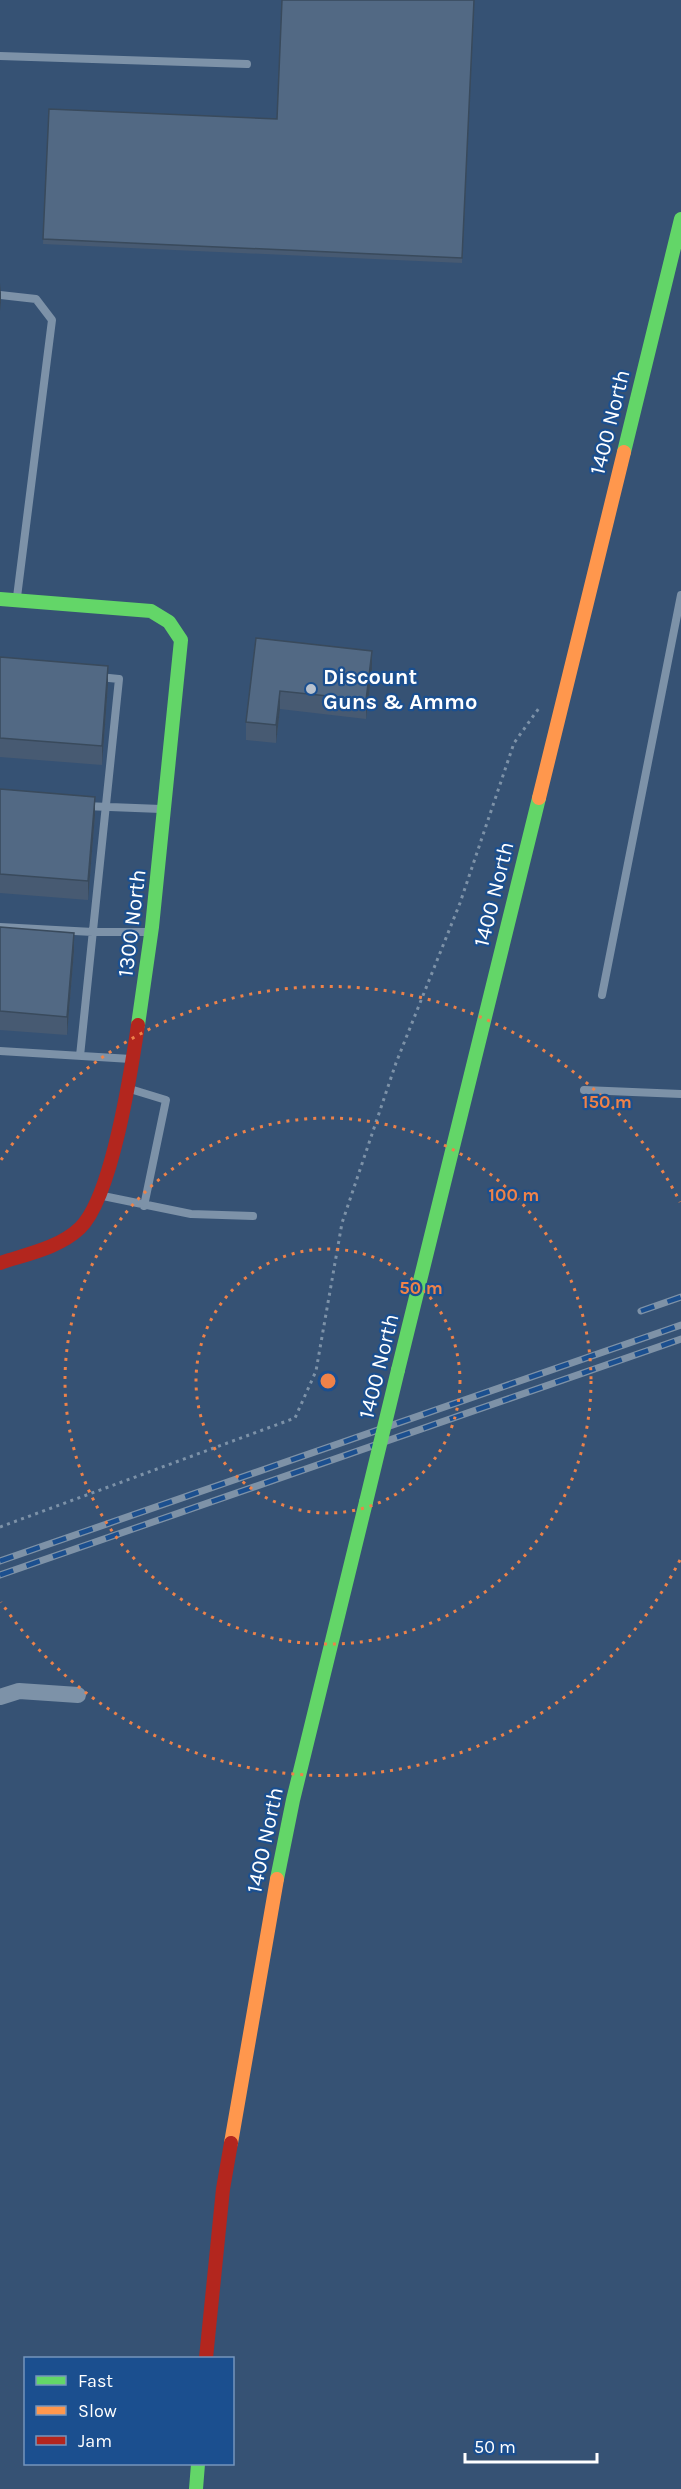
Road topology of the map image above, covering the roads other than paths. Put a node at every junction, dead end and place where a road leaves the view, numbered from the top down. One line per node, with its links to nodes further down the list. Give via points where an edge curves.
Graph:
1 (0, 56): 2 (lane)
2 (247, 64)
3 (681, 219): 28 (main road, 1400 North, bridge, via 293,1800 265,1937 223,2189)
4 (0, 295): 7 (lane, via 36,299 52,320)
5 (681, 595): 15 (lane)
6 (0, 599): 7 (main road)
7 (16, 600): 11 (main road, 1300 North, via 151,611 175,626 181,640)
8 (95, 677): 10 (lane, via 118,679)
9 (71, 804): 10 (lane)
10 (106, 808): 11 (lane); 13 (lane)
11 (164, 810): 14 (main road, 1300 North)
12 (0, 927): 13 (lane)
13 (93, 932): 14 (lane); 17 (lane)
14 (153, 932): 18 (main road, 1300 North)
15 (602, 995)
16 (0, 1051): 17 (lane)
17 (80, 1056): 18 (lane)
18 (133, 1059): 19 (main road, 1300 North)
19 (127, 1088): 22 (main road, 1300 North); 23 (lane, via 166,1100)
20 (584, 1090): 21 (lane)
21 (681, 1094)
22 (99, 1195): 23 (lane); 25 (main road, 1300 North, via 75,1232)
23 (144, 1206): 24 (lane, via 191,1214)
24 (253, 1215)
25 (0, 1263)
26 (78, 1695): 27 (street, via 19,1691)
27 (0, 1697)
28 (206, 2357)
29 (198, 2465): 30 (main road)
30 (196, 2489)

